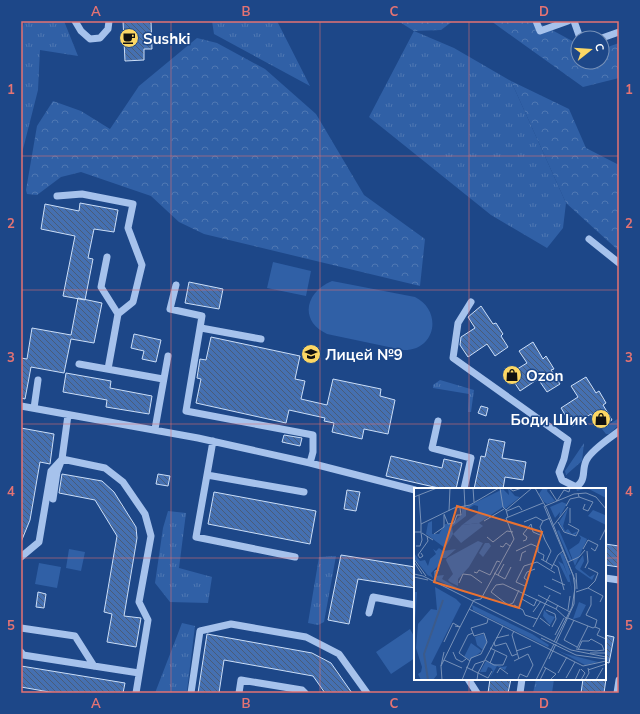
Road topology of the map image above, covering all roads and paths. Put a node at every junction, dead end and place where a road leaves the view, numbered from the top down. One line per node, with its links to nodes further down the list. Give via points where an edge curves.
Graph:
1 (75, 21): 2 (lane, via 90,39 100,38 108,30)
2 (109, 21)
3 (536, 21): 4 (lane, via 540,30)
4 (568, 21)
5 (57, 196): 11 (lane, via 82,194 133,204 128,228 142,265 133,302)
6 (588, 239): 8 (lane)
7 (107, 257): 11 (lane, via 101,287)
8 (619, 263)
9 (176, 285): 12 (lane, via 170,309 202,316)
10 (471, 302): 30 (lane, via 458,323 453,358 568,440 559,475)
11 (118, 314): 16 (lane)
12 (201, 328): 13 (lane); 27 (lane, via 186,410 313,434)
13 (261, 339)
14 (168, 356): 17 (lane)
15 (79, 364): 16 (lane)
16 (108, 369): 17 (lane)
17 (163, 379): 23 (lane)
18 (38, 380): 20 (lane)
19 (21, 406): 20 (lane)
20 (34, 408): 21 (lane)
21 (68, 415): 23 (lane); 26 (lane)
22 (438, 421): 29 (lane, via 432,448 471,458)
23 (155, 429): 25 (lane)
24 (619, 431): 30 (lane, via 587,459 584,478)
25 (213, 441): 27 (lane); 28 (lane)
26 (62, 459): 33 (lane, via 57,472); 35 (lane, via 52,471 39,542); 43 (lane, via 106,468 123,482 145,514 151,536 139,602 148,620)
27 (310, 463): 31 (lane)
28 (207, 474): 32 (lane); 34 (lane, via 196,537)
29 (464, 488)
30 (574, 488)
31 (414, 490)
32 (304, 492)
33 (53, 499)
34 (295, 556)
35 (21, 557)
36 (606, 578): 37 (lane)
37 (619, 580)
38 (414, 605): 39 (lane, via 373,597)
39 (369, 613)
40 (21, 628): 42 (lane, via 75,636)
41 (21, 652): 42 (lane, via 23,655)
42 (94, 666): 43 (lane)
43 (139, 673): 48 (lane)
44 (469, 680): 52 (lane)
45 (522, 680): 53 (lane)
46 (619, 680): 54 (lane)
47 (364, 692): 49 (lane, via 339,654 306,637 231,624 200,631)
48 (136, 693)
49 (191, 693)
50 (239, 693): 51 (lane, via 242,680 302,690)
51 (304, 693)
52 (477, 693)
53 (520, 693)
54 (617, 693)

